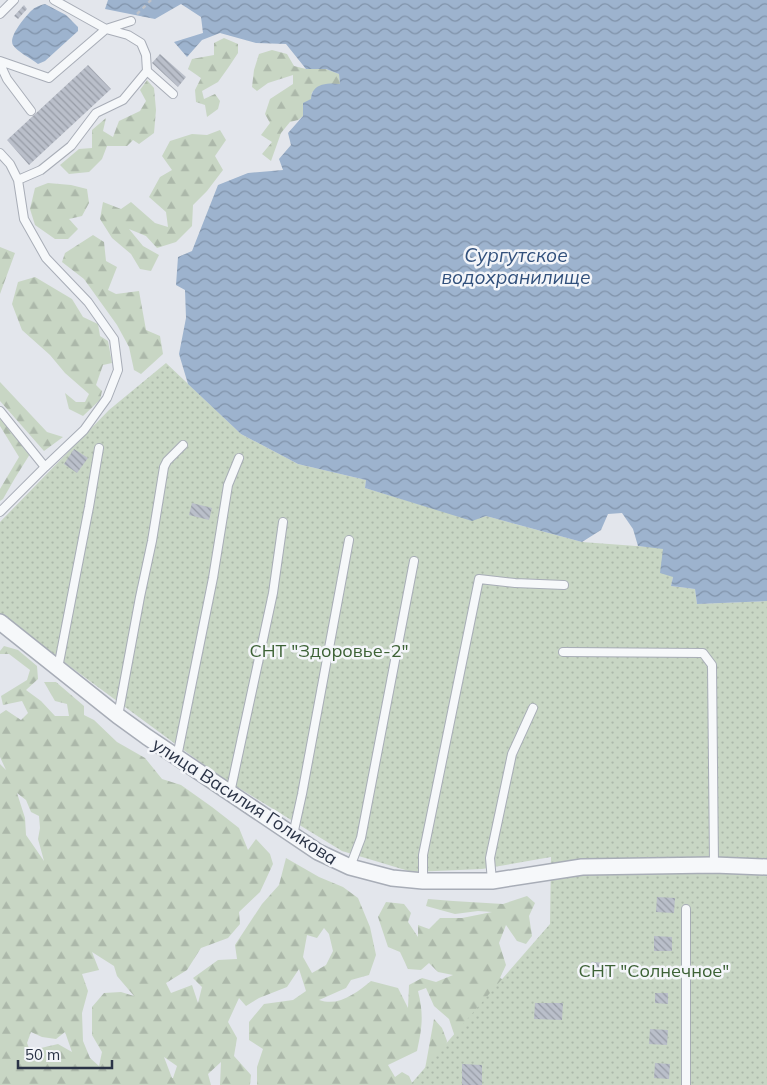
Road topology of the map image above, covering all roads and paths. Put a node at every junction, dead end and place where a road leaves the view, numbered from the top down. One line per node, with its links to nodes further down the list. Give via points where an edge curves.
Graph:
1 (14, 0): 4 (lane)
2 (54, 0): 6 (lane)
3 (151, 0): 5 (path)
4 (0, 14)
5 (131, 21): 6 (lane)
6 (106, 29): 7 (lane, via 49,78); 8 (lane, via 128,35 141,44)
7 (0, 63): 10 (lane, via 7,79)
8 (147, 71): 9 (lane); 12 (lane, via 123,100 96,113 71,146 41,170)
9 (172, 94)
10 (31, 111)
11 (0, 153): 12 (lane)
12 (18, 180): 17 (lane, via 24,219 46,258 88,302 114,339 118,370 107,398 84,430)
13 (0, 411): 17 (lane)
14 (184, 445): 27 (lane, via 164,467)
15 (99, 448): 25 (lane)
16 (239, 458): 28 (lane, via 228,485)
17 (45, 467): 18 (lane)
18 (0, 512)
19 (283, 522): 29 (lane, via 273,593)
20 (349, 540): 30 (lane)
21 (414, 561): 32 (lane, via 361,838)
22 (564, 585): 34 (lane, via 479,579 424,855)
23 (0, 622): 25 (street, улица Василия Голикова)
24 (563, 652): 31 (lane, via 703,653 712,665)
25 (58, 668): 27 (street, улица Василия Голикова)
26 (533, 708): 35 (lane, via 512,754 490,858)
27 (118, 716): 28 (street, улица Василия Голикова)
28 (177, 757): 29 (street, улица Василия Голикова)
29 (230, 793): 30 (street, улица Василия Голикова)
30 (292, 835): 32 (street, улица Василия Голикова)
31 (714, 865): 33 (street, улица Василия Голикова); 35 (street, улица Василия Голикова, via 582,867)
32 (350, 867): 34 (street, улица Василия Голикова, via 392,878)
33 (767, 867)
34 (423, 881): 35 (street, улица Василия Голикова)
35 (492, 881)
36 (686, 908): 37 (lane)
37 (686, 1085)

